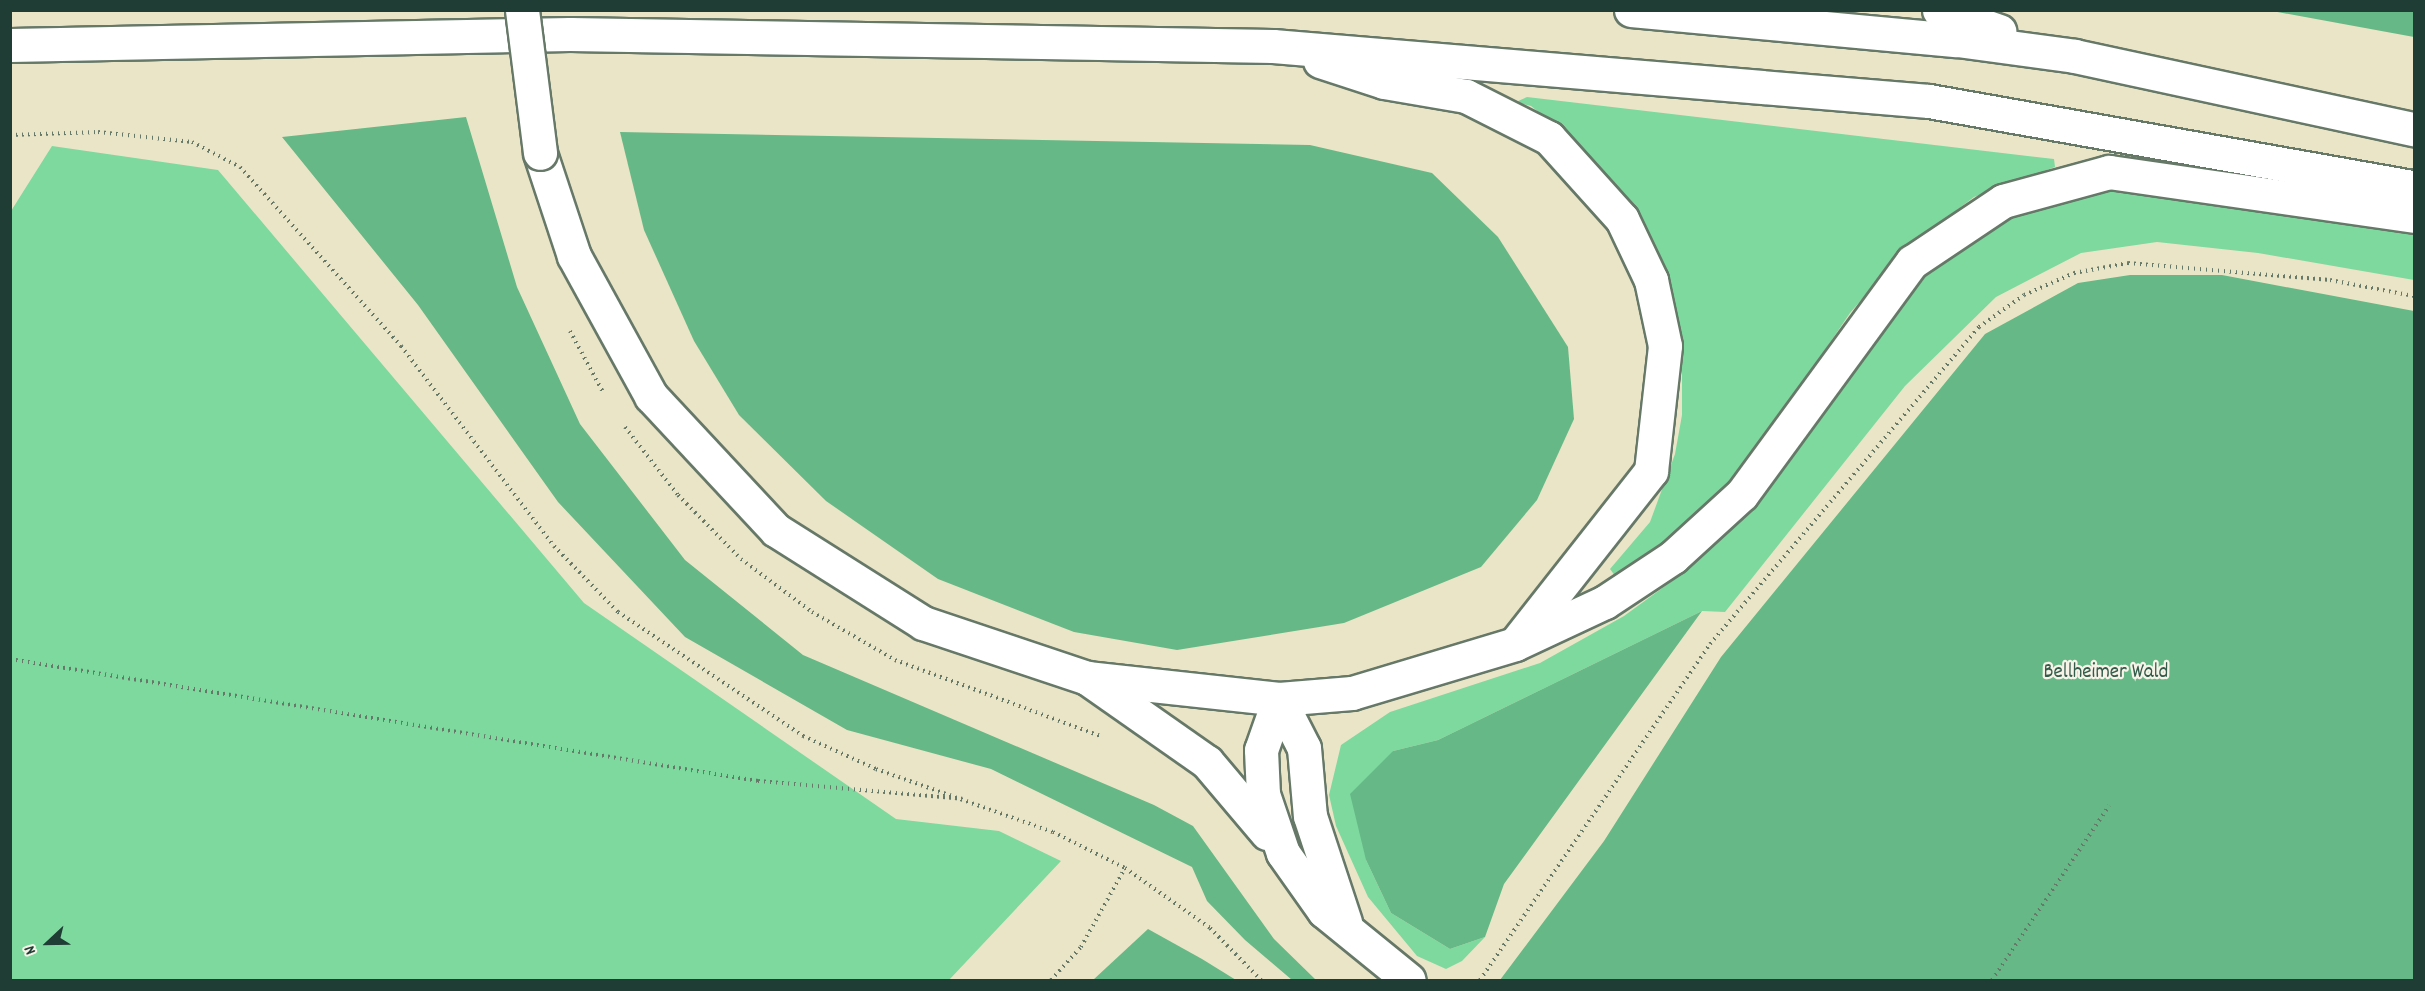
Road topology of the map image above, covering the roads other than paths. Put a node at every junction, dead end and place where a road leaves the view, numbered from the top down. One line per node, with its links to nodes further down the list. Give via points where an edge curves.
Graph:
1 (522, 10): 11 (main road, bridge, via 540,153 573,256 651,396 776,530 923,623)
2 (1631, 10): 6 (main road)
3 (1939, 10): 6 (main road)
4 (10, 45): 5 (main road, via 570,34)
5 (1273, 46): 8 (main road, via 1929,101); 10 (main road, via 1384,82 1466,96 1549,138 1622,219 1651,280 1665,346 1651,471)
6 (2075, 56): 7 (main road)
7 (2415, 129)
8 (2415, 187)
9 (2415, 216): 10 (main road, via 2109,172 2003,201 1912,262 1742,494 1673,558 1605,602)
10 (1515, 644): 12 (main road, via 1352,693)
11 (1087, 678): 12 (main road); 13 (main road, via 1207,762)
12 (1279, 699): 13 (main road, via 1262,761 1263,794); 14 (main road, via 1304,748 1310,816)
13 (1283, 853): 14 (main road, via 1324,911)
14 (1352, 939): 15 (main road)
15 (1409, 981)

